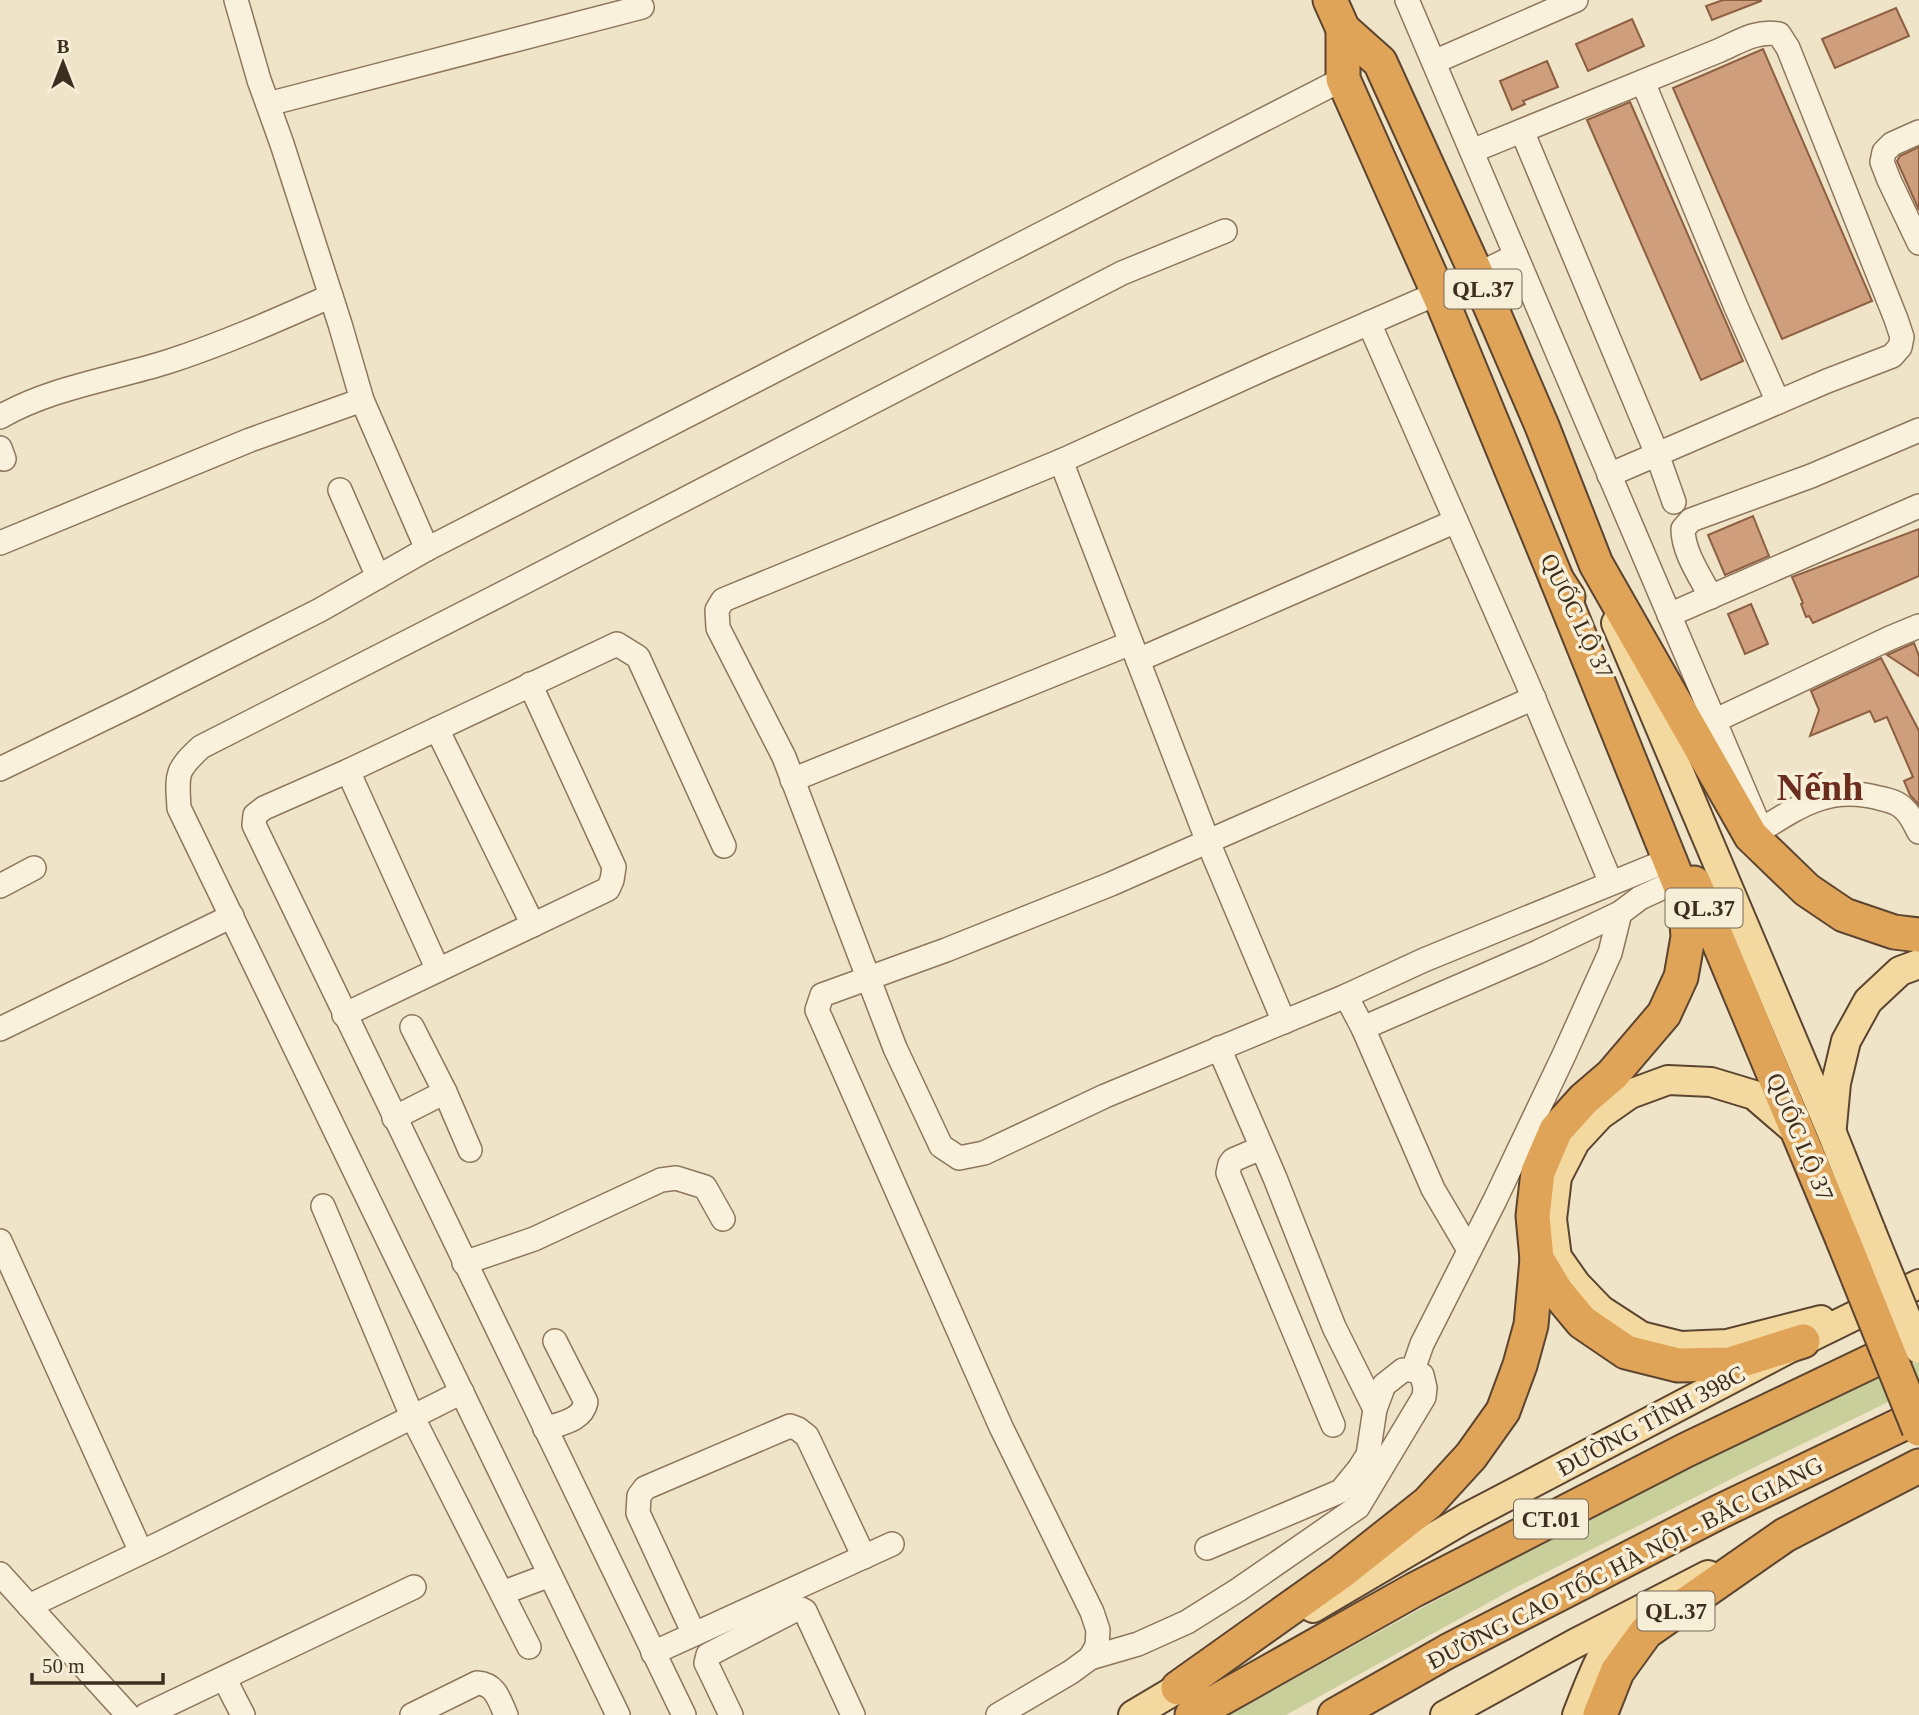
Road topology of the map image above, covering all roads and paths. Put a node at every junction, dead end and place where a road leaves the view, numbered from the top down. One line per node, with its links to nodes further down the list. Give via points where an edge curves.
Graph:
1 (236, 0): 10 (street)
2 (1406, 0): 7 (street)
3 (1576, 0): 7 (street)
4 (642, 7): 10 (street)
5 (1337, 14): 6 (highway, QUỐC LỘ 37 / QL.37); 8 (highway, QUỐC LỘ 37 / QL.37)
6 (1380, 62): 8 (highway); 17 (highway, QUỐC LỘ 37 / QL.37)
7 (1434, 62): 13 (street)
8 (1343, 79): 18 (highway, QUỐC LỘ 37 / QL.37); 33 (street)
9 (1643, 82): 11 (street); 22 (street); 22 (street, via 1755,34 1779,34 1788,48 1902,337 1892,356)
10 (268, 104): 19 (street)
11 (1522, 131): 13 (street); 25 (street)
12 (1919, 132): 15 (street, via 1892,144 1882,162)
13 (1472, 151): 16 (street)
14 (1225, 231): 58 (street, via 1122,273 201,747 184,762 177,779 179,808)
15 (1919, 243)
16 (1516, 256): 17 (street); 27 (street)
17 (1477, 275): 18 (street); 34 (highway, QUỐC LỘ 37 / QL.37)
18 (1438, 293): 20 (street); 36 (highway, QUỐC LỘ 37 / QL.37)
19 (331, 296): 21 (street); 23 (street, via 252,331 167,362 65,390)
20 (1369, 323): 26 (street); 31 (street)
21 (362, 400): 32 (street, via 250,440); 33 (street)
22 (1778, 402): 25 (street)
23 (0, 417)
24 (1919, 430): 37 (street, via 1691,520 1683,536)
25 (1657, 454): 27 (street); 29 (street)
26 (1061, 461): 40 (street); 47 (street, via 723,600 717,610 718,628)
27 (1609, 474): 38 (street)
28 (340, 490): 35 (street)
29 (1674, 502)
30 (1919, 506): 37 (street)
31 (1456, 521): 40 (street); 42 (street)
32 (0, 543)
33 (427, 549): 35 (street)
34 (1596, 564): 52 (highway, QUỐC LỘ 37 / QL.37, via 1751,836); 74 (main road, via 1614,619)
35 (378, 577): 45 (street)
36 (1557, 580): 54 (highway); 73 (highway, QUỐC LỘ 37 / QL.37, via 1585,623)
37 (1711, 597): 38 (street)
38 (1669, 615): 43 (street)
39 (1919, 626): 43 (street)
40 (1135, 651): 47 (street); 50 (street)
41 (530, 684): 44 (street); 51 (street, via 617,644 638,657); 59 (street, via 614,867 608,889)
42 (1534, 698): 50 (street); 55 (street)
43 (1714, 721): 48 (street)
44 (437, 729): 46 (street); 59 (street)
45 (0, 769)
46 (348, 771): 62 (street); 65 (street, via 264,808 255,815 254,825)
47 (792, 779): 63 (street)
48 (1761, 830): 49 (street, via 1815,799 1863,794 1902,807); 52 (street)
49 (1919, 832)
50 (1208, 842): 63 (street); 66 (street)
51 (724, 846)
52 (1778, 862): 60 (highway, QUỐC LỘ 37 / QL.37, via 1807,890 1844,915)
53 (34, 868): 56 (street)
54 (1675, 870): 55 (street); 57 (street); 82 (highway, via 1685,898 1688,937 1681,977 1664,1014 1612,1075 1556,1130 1538,1172 1533,1216)
55 (1611, 883): 64 (street)
56 (0, 886)
57 (1620, 913): 68 (street); 81 (street, via 1610,953 1576,1030)
58 (232, 916): 69 (street); 91 (street)
59 (533, 925): 62 (street)
60 (1919, 936)
61 (1919, 964): 74 (main road, via 1900,971 1868,1001 1846,1041 1836,1083)
62 (438, 970): 65 (street)
63 (868, 978): 70 (street, via 941,1146 960,1158 984,1153); 113 (street, via 822,995 817,1010 1001,1427 1092,1612 1098,1630)
64 (1346, 996): 66 (street); 68 (street)
65 (344, 1015): 72 (street)
66 (1284, 1022): 70 (street)
67 (412, 1027): 71 (street)
68 (1363, 1028): 81 (street, via 1433,1189)
69 (0, 1029)
70 (1219, 1048): 75 (street)
71 (445, 1091): 72 (street); 76 (street)
72 (394, 1118): 83 (street)
73 (1797, 1132): 79 (highway, QUỐC LỘ 37 / QL.37); 85 (main road, via 1754,1095 1711,1082 1668,1080 1630,1094 1600,1115 1575,1142 1557,1177 1552,1219 1557,1257 1601,1310 1641,1336 1681,1346 1727,1344)
74 (1832, 1133): 79 (main road)
75 (1261, 1148): 92 (street, via 1334,1327); 95 (street, via 1233,1160 1228,1173)
76 (470, 1150)
77 (323, 1206): 93 (street)
78 (723, 1219): 83 (street, via 705,1188 676,1178 661,1180 534,1239)
79 (1857, 1235): 89 (main road, bridge); 97 (highway, QL.37, bridge)
80 (0, 1241): 102 (street)
81 (1469, 1250): 90 (street)
82 (1536, 1259): 88 (highway, via 1582,1322 1626,1352 1678,1365 1730,1364); 115 (highway, via 1531,1325 1520,1365 1503,1411 1471,1456 1427,1503)
83 (464, 1263): 96 (street)
84 (1919, 1284): 85 (main road, ĐƯỜNG TỈNH 398C)
85 (1872, 1308): 88 (main road, ĐƯỜNG TỈNH 398C)
86 (1919, 1338): 115 (highway, CT.01)
87 (555, 1341): 96 (street, via 586,1402 578,1417)
88 (1803, 1341): 115 (main road, ĐƯỜNG TỈNH 398C, via 1466,1518)
89 (1919, 1349)
90 (1413, 1370): 92 (street, via 1403,1370 1384,1385); 113 (street, via 1422,1375 1424,1396 1358,1507 1187,1622 1138,1644)
91 (462, 1392): 93 (street); 105 (street)
92 (1375, 1409): 101 (street, via 1368,1455 1340,1491)
93 (412, 1416): 102 (street); 108 (street)
94 (1919, 1416): 127 (highway, ĐƯỜNG CAO TỐC HÀ NỘI - BẮC GIANG / CT.01, via 1694,1524)
95 (1333, 1425)
96 (545, 1429): 112 (street)
97 (1919, 1429)
98 (1919, 1466): 99 (highway, QL.37)
99 (1785, 1535): 107 (main road); 130 (highway, QL.37, via 1646,1632 1618,1672)
100 (892, 1544): 103 (street)
101 (1207, 1548)
102 (141, 1552): 109 (street)
103 (863, 1557): 110 (street); 110 (street, via 807,1436 790,1426 645,1488 639,1496 638,1513)
104 (0, 1574): 109 (street)
105 (550, 1574): 108 (street); 121 (street)
106 (414, 1587): 114 (street)
107 (1680, 1589): 128 (main road); 129 (main road, via 1621,1627 1597,1665)
108 (502, 1593): 111 (street)
109 (29, 1606): 116 (street)
110 (694, 1634): 112 (street)
111 (529, 1647)
112 (653, 1653): 122 (street)
113 (1090, 1658): 125 (street)
114 (224, 1678): 117 (street); 118 (street)
115 (1185, 1701): 126 (main road, ĐƯỜNG TỈNH 398C)
116 (128, 1715)
117 (146, 1715)
118 (243, 1715)
119 (412, 1715): 120 (street, via 477,1683 495,1691)
120 (506, 1715)
121 (618, 1715)
122 (684, 1715)
123 (731, 1715): 124 (street, via 708,1667 708,1655 801,1609)
124 (853, 1715)
125 (998, 1715)
126 (1133, 1715)
127 (1335, 1715)
128 (1445, 1715)
129 (1577, 1715)
130 (1600, 1715)

